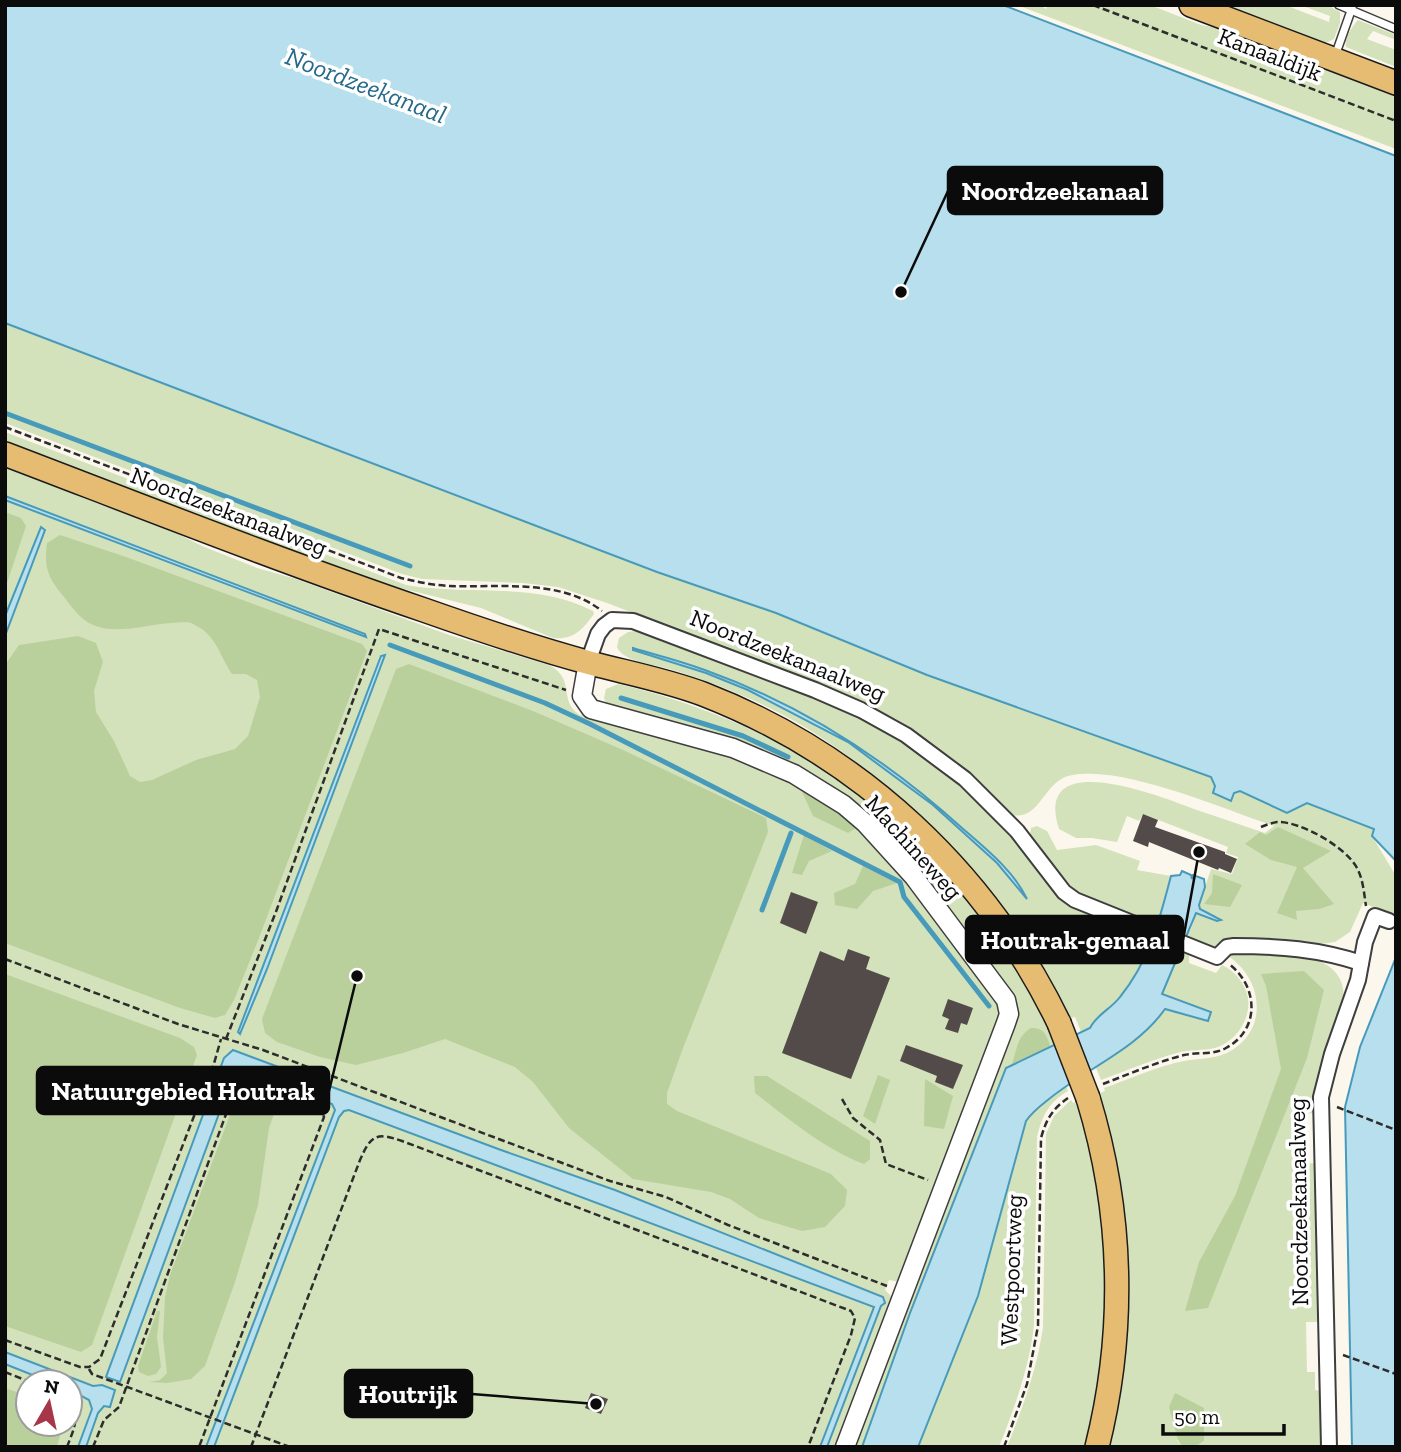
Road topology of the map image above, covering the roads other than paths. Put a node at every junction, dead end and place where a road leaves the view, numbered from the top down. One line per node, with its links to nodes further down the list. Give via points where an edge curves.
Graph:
1 (1191, 5): 5 (main road)
2 (1339, 5): 3 (lane)
3 (1352, 8): 4 (lane); 5 (lane)
4 (1396, 29)
5 (1333, 60): 6 (main road)
6 (1396, 83)
7 (5, 454): 8 (main road, Noordzeekanaalweg, via 284,562)
8 (588, 662): 10 (street, Noordzeekanaalweg, via 598,634 612,620 633,621 815,690 884,722 965,779 1017,831 1074,900 1217,957 1227,947 1272,947 1318,951); 11 (street, Machineweg, via 582,695 587,706 749,754 794,774 844,805 914,877 1006,1000 1006,1023); 12 (main road, Noordzeekanaalweg, bridge, via 676,685 732,706 801,741 866,784 922,832 968,881 1018,949 1059,1023 1109,1185 1118,1286 1114,1359)
9 (1382, 918): 10 (street, Noordzeekanaalweg, via 1365,942)
10 (1361, 963): 13 (street, Noordzeekanaalweg, via 1321,1097)
11 (845, 1447)
12 (1097, 1447)
13 (1329, 1447)

